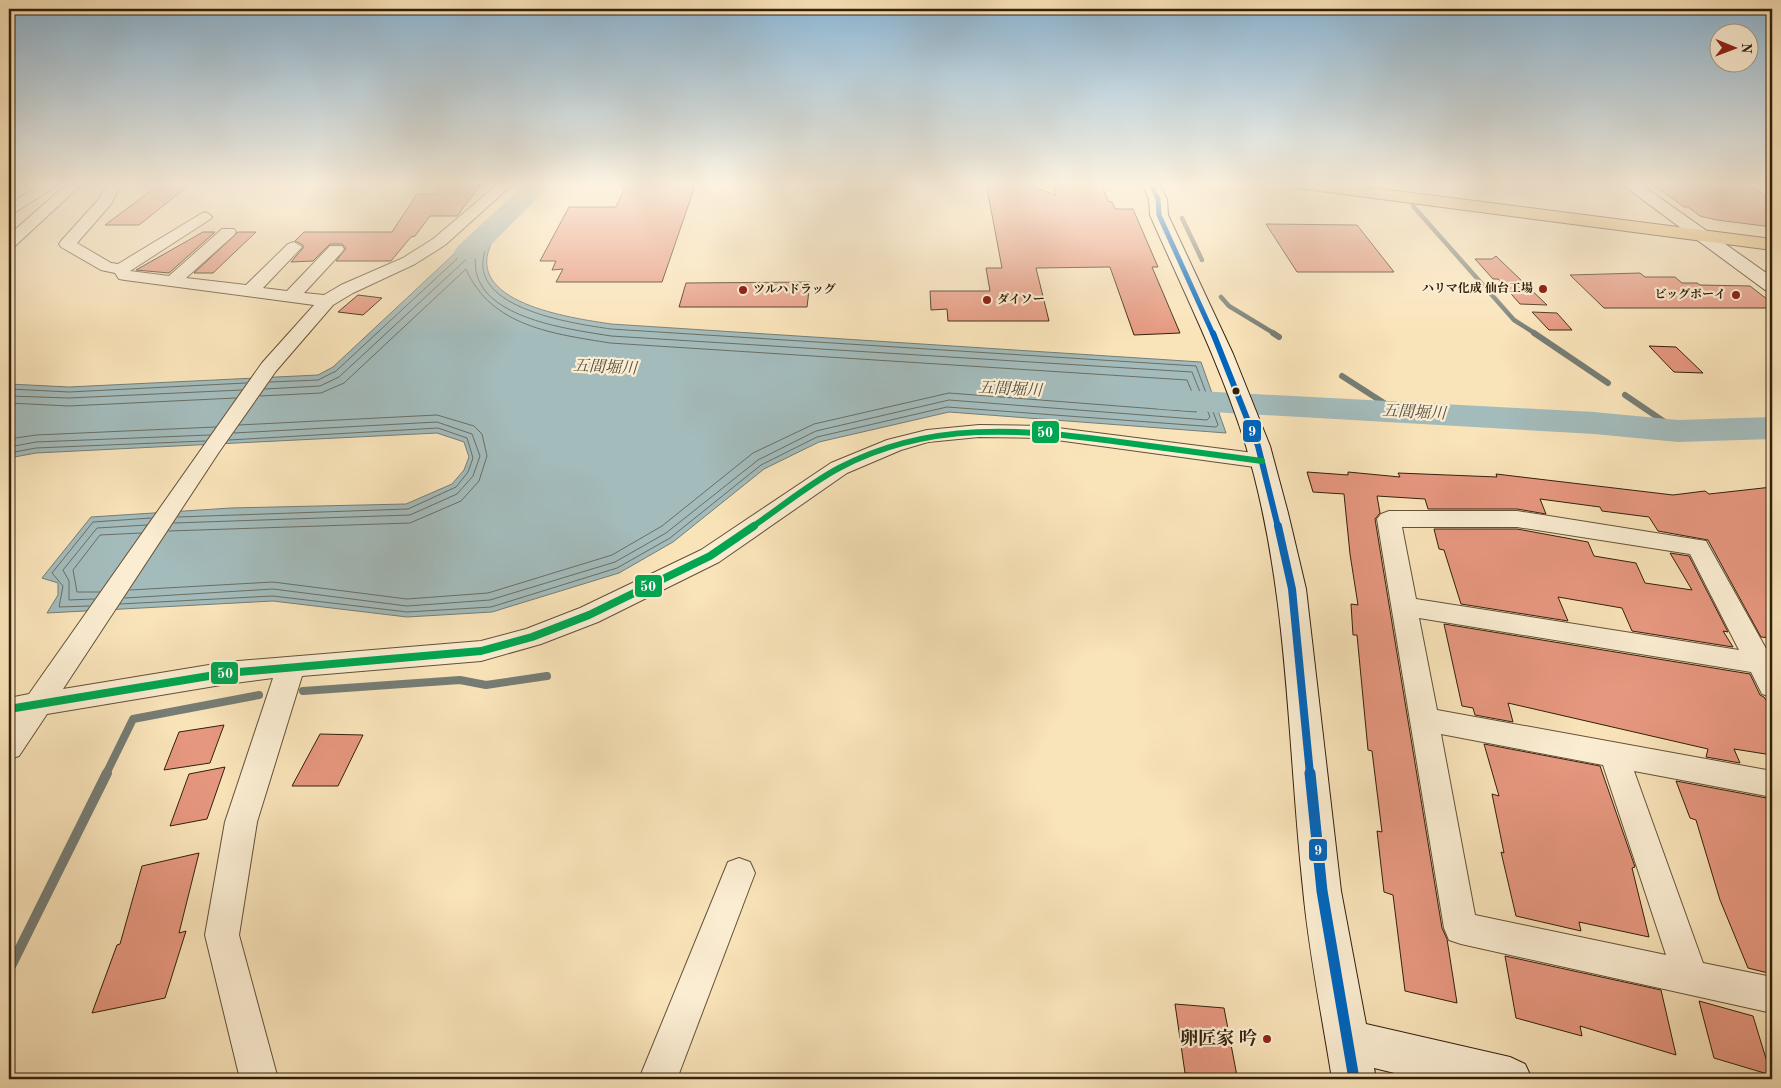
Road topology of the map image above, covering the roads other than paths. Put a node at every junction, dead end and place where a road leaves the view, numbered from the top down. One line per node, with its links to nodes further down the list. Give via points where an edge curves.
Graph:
1 (19, 234): 12 (street)
2 (76, 234): 16 (street, via 67,244 107,268)
3 (177, 234): 16 (street)
4 (226, 234): 17 (street)
5 (448, 234): 21 (street, via 409,261)
6 (1168, 234): 22 (street, via 1222,354)
7 (1686, 234): 10 (highway)
8 (1700, 234): 10 (street)
9 (1749, 234): 11 (highway)
10 (1703, 236): 13 (highway); 18 (street)
11 (1772, 237)
12 (9, 243)
13 (1772, 245)
14 (294, 247): 19 (street)
15 (336, 249): 20 (street)
16 (121, 269): 17 (street, via 125,275)
17 (173, 281): 19 (street)
18 (1772, 286)
19 (250, 291): 20 (street)
20 (291, 297): 21 (street)
21 (326, 301): 26 (street, via 269,367)
22 (1260, 453): 24 (street, via 1042,432 979,431 927,436 894,445 839,468 710,556 589,615 532,637 481,651); 34 (street, via 1292,589 1322,891)
23 (1404, 606): 25 (street); 25 (street, via 1389,519 1517,519 1698,547); 27 (street)
24 (290, 666): 26 (street); 35 (street, via 241,822 222,935)
25 (1768, 672)
26 (30, 702): 28 (street)
27 (1426, 720): 29 (street); 32 (street, via 1461,928)
28 (9, 747)
29 (1614, 754): 30 (street); 32 (street)
30 (1772, 784)
31 (739, 873): 36 (street)
32 (1691, 977): 33 (street)
33 (1772, 995)
34 (1351, 1060): 37 (street)
35 (259, 1079)
36 (658, 1079)
37 (1510, 1079)

